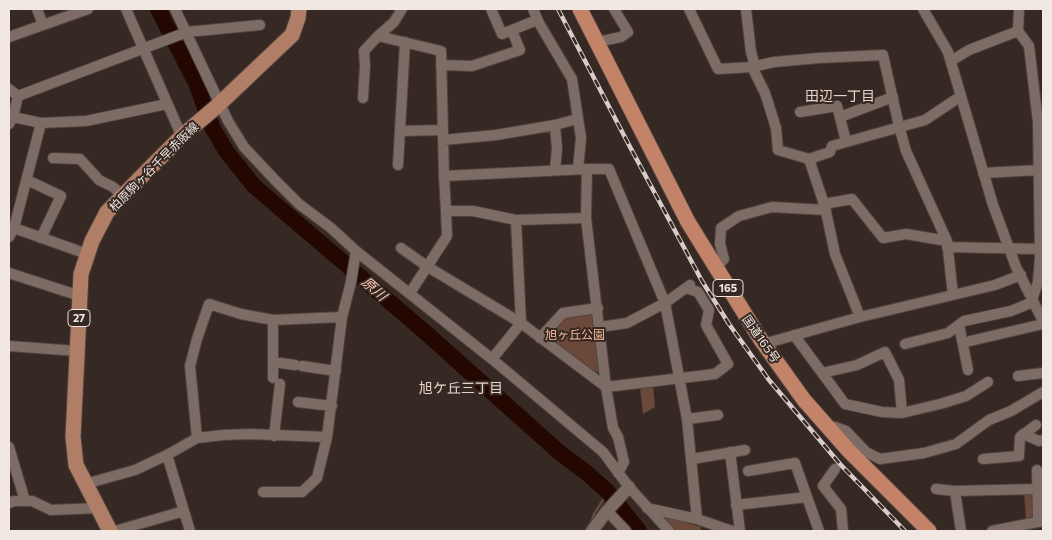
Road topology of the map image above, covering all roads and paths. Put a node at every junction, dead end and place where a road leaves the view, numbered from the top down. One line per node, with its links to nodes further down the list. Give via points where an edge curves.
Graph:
1 (37, 9): 17 (street)
2 (88, 9): 17 (street)
3 (126, 9): 25 (street)
4 (175, 9): 20 (street)
5 (298, 9): 35 (main road, 柏原駒ヶ谷千早赤阪線 / 27, via 292,35)
6 (402, 9): 21 (street, via 394,22)
7 (491, 9): 18 (street, via 502,34)
8 (534, 9): 15 (street)
9 (580, 9): 24 (highway, 国道165号 / 165)
10 (614, 9): 24 (street, via 628,32 621,37)
11 (689, 9): 28 (street, via 718,69)
12 (746, 9): 28 (street)
13 (923, 9): 26 (street)
14 (1019, 9): 19 (street)
15 (537, 20): 18 (street); 38 (street, via 572,79)
16 (260, 24): 20 (street)
17 (42, 25): 22 (street)
18 (512, 31): 27 (street, via 520,50 472,66)
19 (1018, 31): 26 (street, via 969,50); 41 (street, via 1029,46)
20 (183, 33): 25 (street); 35 (street)
21 (378, 36): 23 (street); 33 (street, via 364,52)
22 (9, 37)
23 (405, 42): 27 (street, via 441,51); 44 (street)
24 (597, 42): 71 (highway, 国道165号 / 165, via 688,222)
25 (143, 48): 30 (street); 34 (street)
26 (951, 62): 31 (street)
27 (441, 65): 46 (street)
28 (753, 67): 32 (street, via 801,59 883,54); 49 (street, via 774,122 778,150)
29 (9, 89): 30 (street)
30 (18, 96): 39 (street)
31 (961, 96): 43 (street, via 926,120); 54 (street)
32 (893, 97): 37 (street); 43 (street)
33 (363, 98)
34 (167, 104): 40 (street, via 86,121); 45 (street)
35 (217, 106): 45 (main road, 柏原駒ヶ谷千早赤阪線 / 27); 69 (street, via 256,160 299,204 331,228)
36 (800, 112): 37 (street, via 837,106)
37 (840, 117): 47 (street)
38 (577, 119): 42 (street); 52 (street)
39 (11, 120): 40 (street)
40 (41, 123): 56 (street)
41 (1040, 123): 50 (street)
42 (555, 125): 46 (street, via 496,135); 53 (street)
43 (899, 126): 47 (street); 64 (street, via 906,151)
44 (401, 131): 46 (street); 51 (street)
45 (183, 135): 57 (main road, 柏原駒ヶ谷千早赤阪線 / 27)
46 (443, 135): 55 (street)
47 (846, 141): 49 (street, via 832,146 830,152)
48 (53, 158): 57 (street, via 80,159 99,180)
49 (809, 159): 58 (street)
50 (1040, 164): 54 (street); 67 (street)
51 (398, 165)
52 (582, 169): 53 (street); 60 (street); 78 (street, via 609,169)
53 (556, 170): 55 (street)
54 (984, 173): 66 (street)
55 (444, 176): 59 (street)
56 (27, 180): 62 (street); 63 (street, via 61,196)
57 (123, 196): 68 (main road, 柏原駒ヶ谷千早赤阪線 / 27, via 108,212)
58 (825, 207): 64 (street, via 852,199 883,238 906,234); 71 (street, via 772,207 739,216 721,228 724,260); 81 (street, via 835,254)
59 (446, 211): 61 (street, via 473,211); 70 (street, via 447,236)
60 (586, 218): 61 (street); 79 (street)
61 (516, 220): 84 (street)
62 (12, 232): 63 (street)
63 (41, 238): 68 (street)
64 (947, 244): 66 (street); 75 (street)
65 (401, 248): 70 (street)
66 (1009, 248): 67 (street); 73 (street)
67 (1040, 249): 77 (street)
68 (87, 254): 76 (main road, 柏原駒ヶ谷千早赤阪線 / 27, via 81,274)
69 (355, 255): 74 (street); 80 (street)
70 (428, 267): 74 (street); 84 (street)
71 (716, 268): 90 (highway, 国道165号 / 165)
72 (9, 273): 76 (street)
73 (1021, 275): 75 (street); 77 (street)
74 (410, 293): 94 (street)
75 (953, 295): 81 (street)
76 (80, 296): 93 (main road, 柏原駒ヶ谷千早赤阪線 / 27)
77 (1036, 301): 83 (street); 85 (street)
78 (665, 303): 86 (street, via 627,323); 101 (street); 101 (street, via 688,287 698,292 709,310 706,325 728,364 715,374)
79 (598, 308): 86 (street); 88 (street, via 563,313)
80 (342, 316): 82 (street); 97 (street)
81 (860, 316): 87 (street)
82 (273, 320): 95 (street); 115 (street, via 209,304 190,366)
83 (1043, 322): 89 (street)
84 (521, 323): 88 (street); 94 (street)
85 (958, 325): 91 (street, via 948,333); 96 (street)
86 (600, 327): 103 (street)
87 (794, 335): 90 (street); 98 (street)
88 (540, 338): 103 (street)
89 (970, 341)
90 (763, 344): 111 (highway, 国道165号 / 165)
91 (905, 344)
92 (9, 346): 93 (street)
93 (77, 351): 127 (main road, 柏原駒ヶ谷千早赤阪線 / 27, via 73,437 76,465)
94 (492, 359): 126 (street, via 603,452)
95 (273, 362): 97 (street); 113 (street, via 277,381)
96 (968, 370)
97 (336, 371): 106 (street)
98 (822, 373): 107 (street, via 845,404); 107 (street, via 857,365 885,352 899,380)
99 (1043, 373): 100 (street)
100 (1018, 376)
101 (680, 378): 103 (street); 109 (street)
102 (988, 382): 107 (street, via 966,396)
103 (606, 387): 126 (street, via 613,428 624,462)
104 (1043, 392): 111 (street, via 990,420 956,444 924,453 880,459 866,452 846,431)
105 (298, 402): 106 (street)
106 (332, 406): 114 (street)
107 (902, 413)
108 (718, 415): 109 (street)
109 (686, 419): 121 (street)
110 (1036, 425): 112 (street)
111 (828, 427): 154 (highway, 国道165号 / 165)
112 (1023, 434): 116 (street); 122 (street, via 1019,456)
113 (274, 436): 114 (street); 115 (street)
114 (327, 437): 134 (street, via 316,478 302,492)
115 (197, 438): 120 (street)
116 (1043, 440)
117 (9, 447): 129 (street)
118 (745, 450): 119 (street)
119 (730, 452): 121 (street); 138 (street)
120 (167, 455): 127 (street, via 135,470); 142 (street)
121 (692, 459): 143 (street)
122 (983, 459)
123 (835, 469): 153 (street, via 823,486 841,509)
124 (1037, 470): 132 (street)
125 (748, 471): 135 (street, via 795,463)
126 (618, 473): 130 (street)
127 (85, 484): 139 (main road, 柏原駒ヶ谷千早赤阪線 / 27)
128 (9, 486): 129 (street)
129 (21, 488): 136 (street)
130 (626, 489): 140 (street); 141 (street)
131 (936, 489): 133 (street)
132 (1037, 489): 133 (street); 144 (street)
133 (956, 491): 155 (street)
134 (263, 492)
135 (807, 497): 138 (street); 152 (street)
136 (24, 501): 137 (street); 139 (street, via 32,501 51,510)
137 (9, 503)
138 (736, 505): 151 (street)
139 (98, 508): 145 (main road, 柏原駒ヶ谷千早赤阪線 / 27)
140 (647, 508): 143 (street); 149 (street)
141 (608, 509): 147 (street); 148 (street)
142 (184, 511): 145 (street); 146 (street)
143 (697, 519): 150 (street)
144 (1040, 522): 156 (street)
145 (112, 529)
146 (190, 531)
147 (592, 531)
148 (626, 531)
149 (669, 531)
150 (732, 531)
151 (740, 531)
152 (819, 531)
153 (843, 531)
154 (929, 531)
155 (961, 531)
156 (992, 531)

